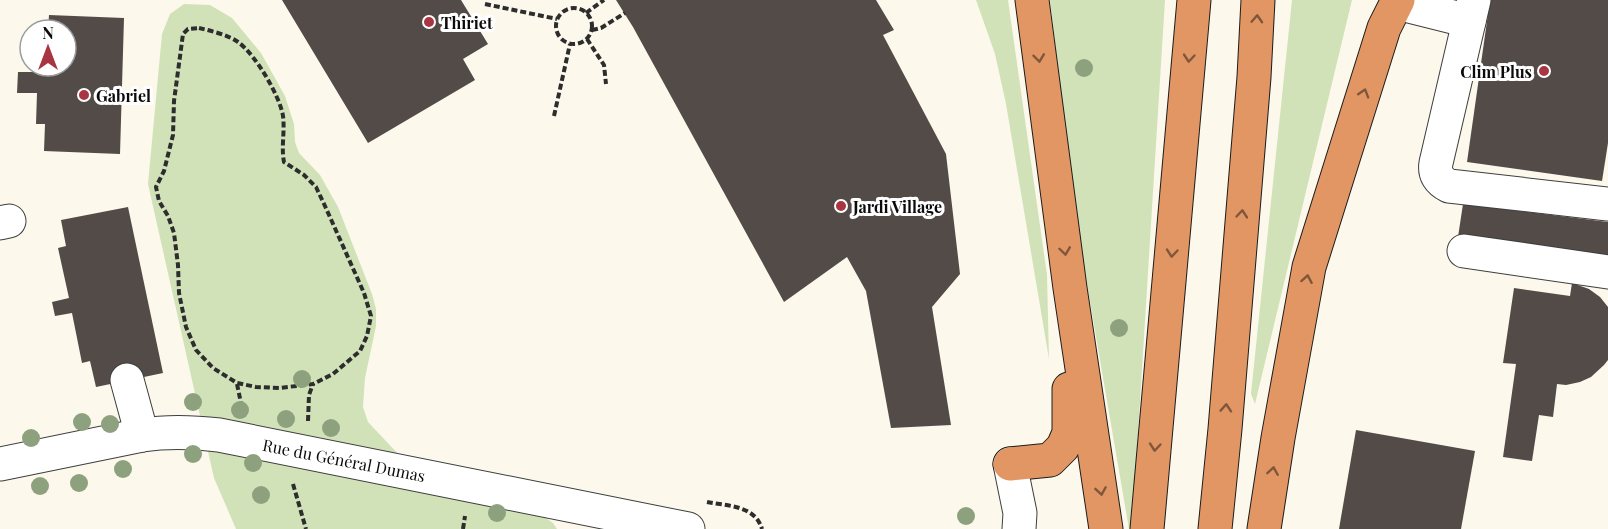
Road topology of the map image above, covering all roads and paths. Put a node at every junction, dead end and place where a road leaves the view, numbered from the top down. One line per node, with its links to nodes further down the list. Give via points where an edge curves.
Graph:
1 (604, 0): 8 (path)
2 (1032, 0): 19 (highway, one-way to 19)
3 (1194, 0): 36 (highway, one-way to 36)
4 (1258, 0): 37 (highway, one-way to 4)
5 (1397, 2): 7 (lane); 38 (highway, one-way to 5, via 1309,267 1384,28)
6 (485, 4): 10 (path)
7 (1472, 11): 16 (lane, via 1435,168 1439,179 1449,186)
8 (586, 13): 10 (path, via 569,8); 11 (path)
9 (625, 13): 11 (path)
10 (557, 19): 13 (path, via 558,36)
11 (592, 30): 12 (path)
12 (587, 39): 13 (path); 14 (path, via 604,65)
13 (570, 44): 15 (path)
14 (606, 84)
15 (554, 116)
16 (1608, 204)
17 (1464, 251): 18 (lane)
18 (1608, 272)
19 (1070, 288): 27 (highway, via 1069,433 1064,447 1050,460); 35 (highway, one-way to 35)
20 (127, 381): 25 (lane)
21 (237, 384): 22 (path); 22 (path, via 213,368 196,350 186,327 174,233 156,188 173,135 181,46 188,29 199,28 238,42 254,57 282,113 284,162 316,188 364,292 371,316 360,351 333,374); 23 (path)
22 (313, 384): 24 (path)
23 (243, 412)
24 (308, 425)
25 (142, 435): 26 (lane, Rue du Général Dumas); 30 (lane, Rue du Général Dumas, via 219,435 472,485)
26 (0, 464)
27 (1010, 464): 34 (lane, via 1020,513)
28 (293, 484): 31 (path)
29 (465, 516): 32 (path)
30 (595, 520): 33 (lane, Rue du Général Dumas)
31 (306, 529)
32 (463, 529)
33 (687, 529)
34 (1019, 529)
35 (1106, 529)
36 (1147, 529)
37 (1215, 529)
38 (1264, 529)

